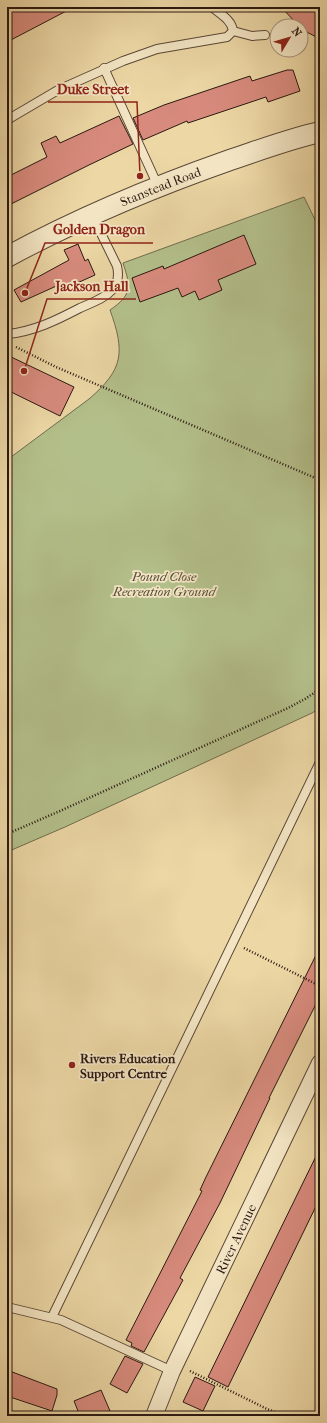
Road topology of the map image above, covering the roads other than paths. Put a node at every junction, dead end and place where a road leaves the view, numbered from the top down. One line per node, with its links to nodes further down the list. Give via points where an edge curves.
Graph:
1 (212, 7): 2 (lane, via 230,22)
2 (233, 31): 3 (lane, via 252,36); 4 (lane, via 223,39 157,50)
3 (265, 35)
4 (104, 68): 5 (lane, via 58,90); 7 (lane)
5 (7, 120)
6 (320, 132): 7 (street, Stanstead Road)
7 (158, 186): 8 (street, Stanstead Road)
8 (92, 214): 9 (street, Stanstead Road); 10 (lane, via 117,266 116,285 98,300 48,324)
9 (7, 257)
10 (7, 334)
11 (320, 762): 14 (lane)
12 (320, 1063): 15 (street, River Avenue)
13 (7, 1306): 14 (lane)
14 (52, 1317): 15 (lane)
15 (174, 1367): 16 (street, River Avenue)
16 (154, 1416)

